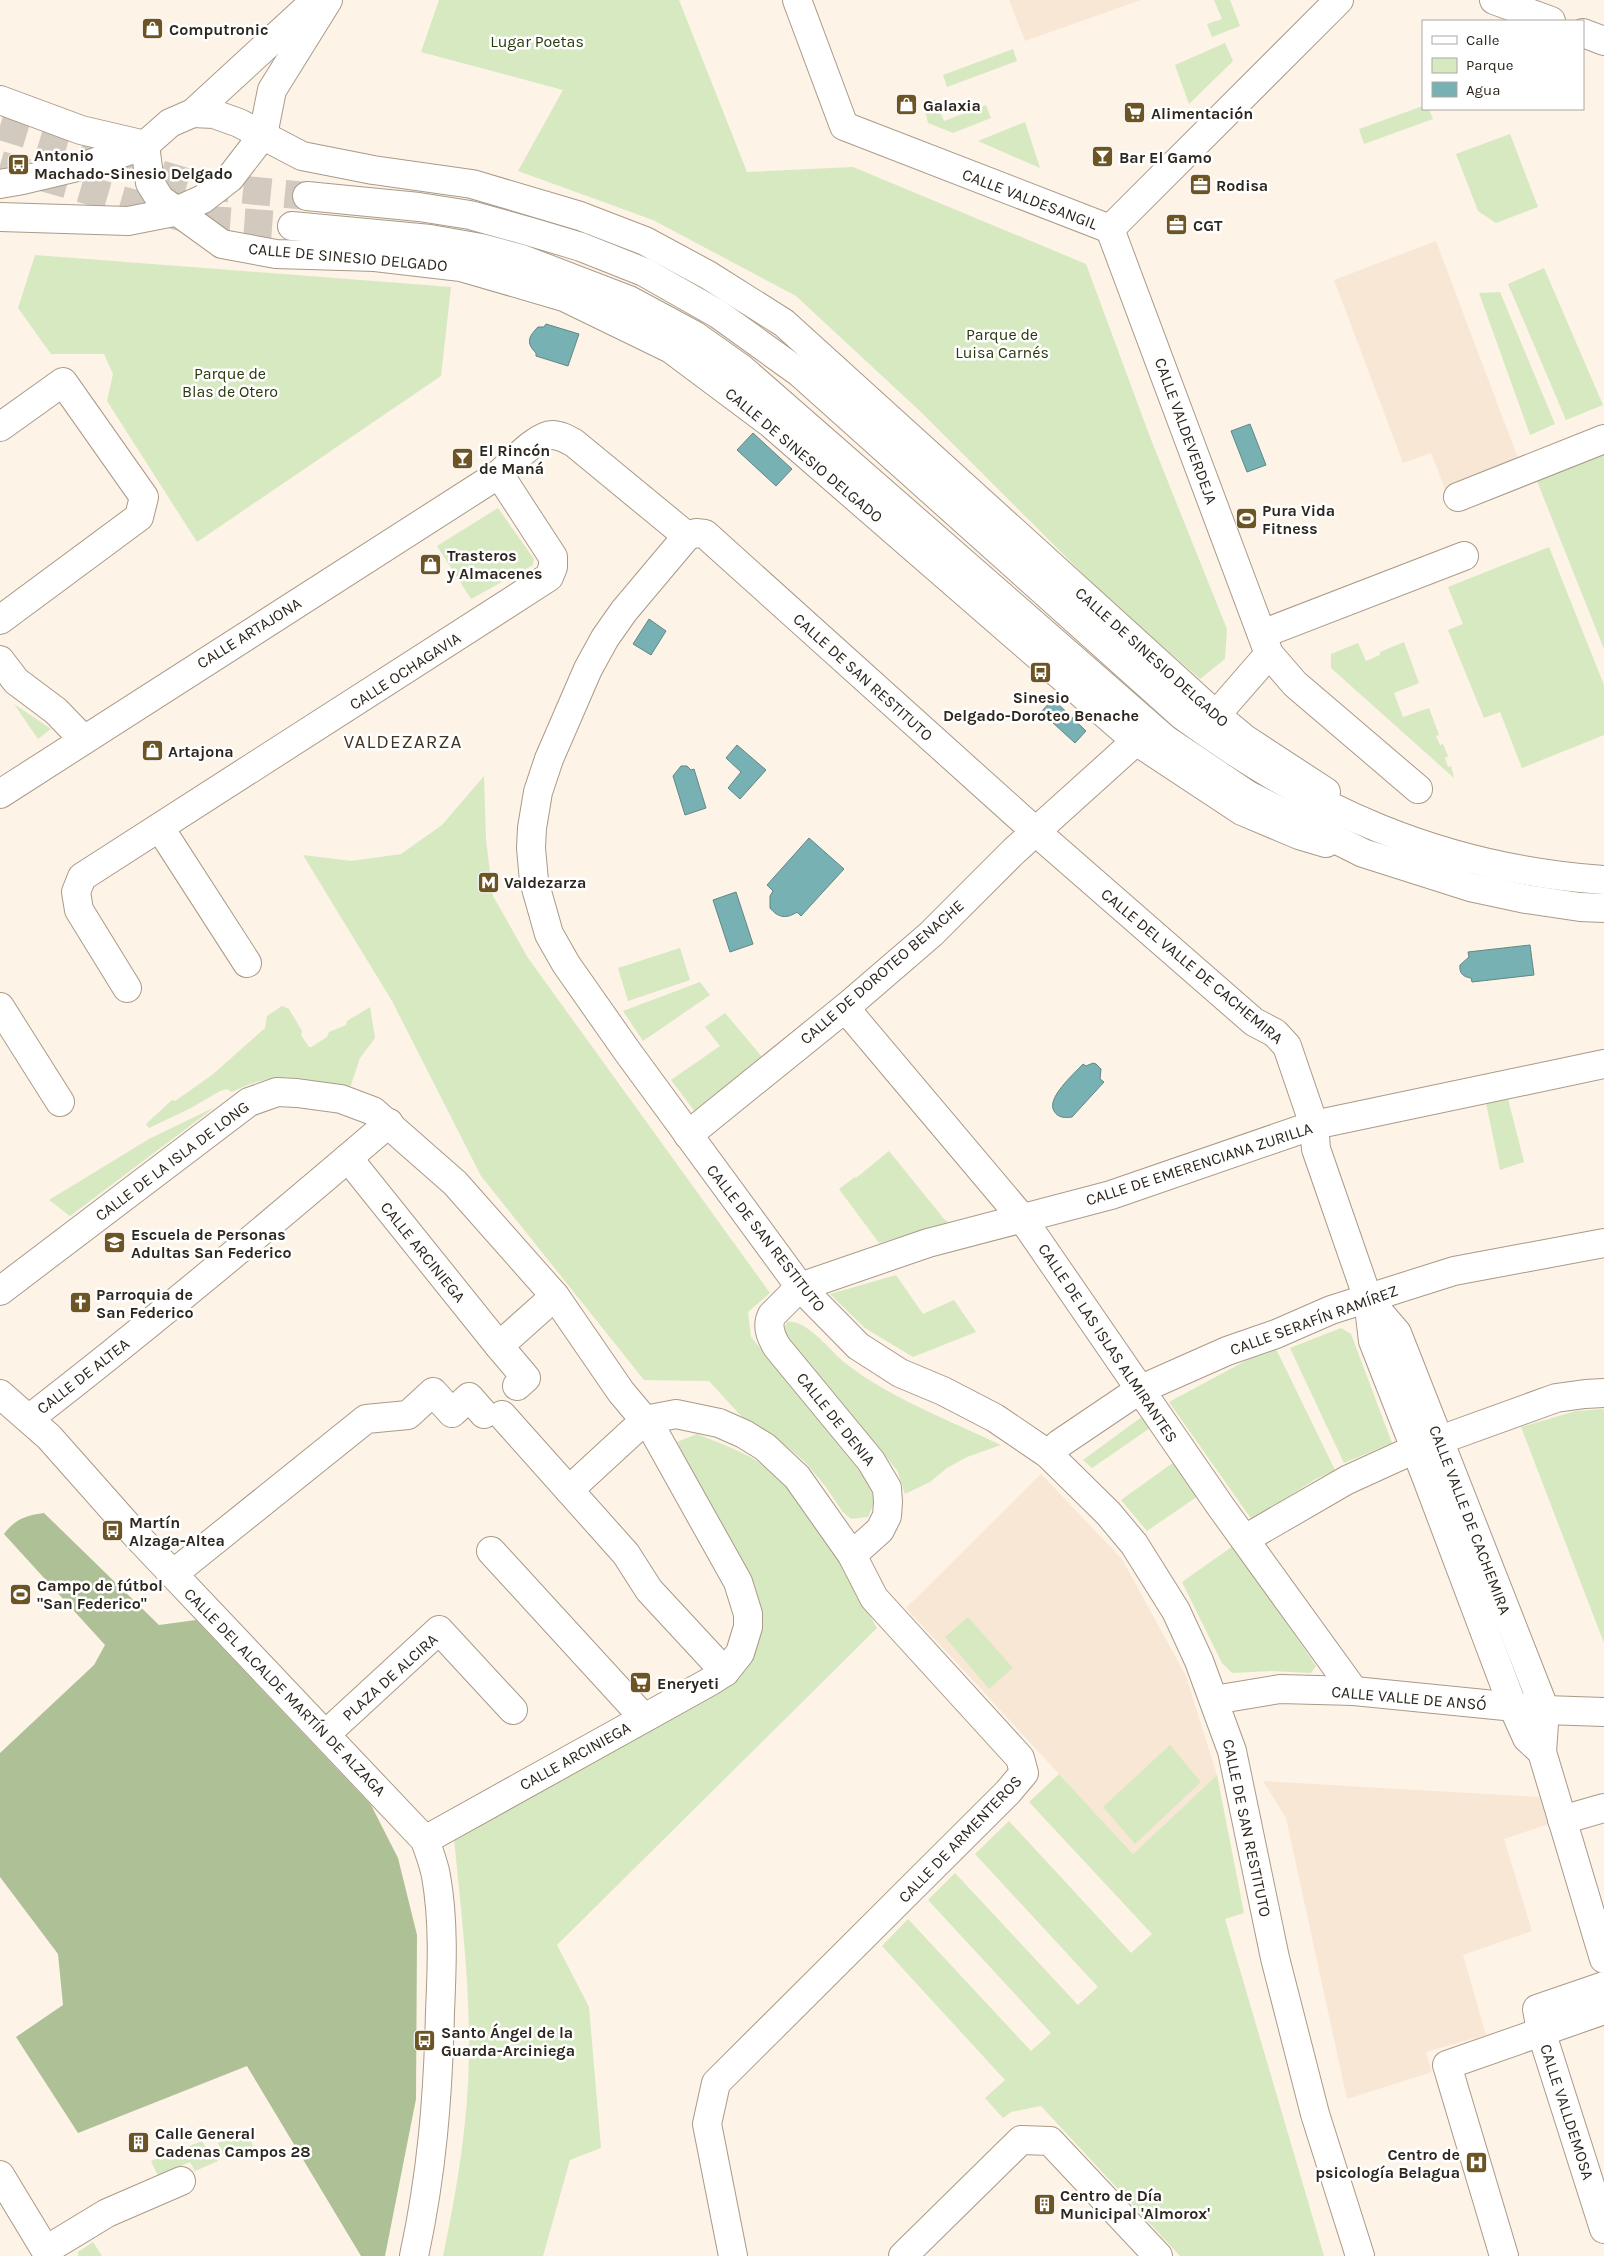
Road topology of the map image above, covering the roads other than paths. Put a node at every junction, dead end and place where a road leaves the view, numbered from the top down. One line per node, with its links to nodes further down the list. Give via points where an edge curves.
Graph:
1 (316, 0): 10 (street)
2 (328, 0): 11 (street, via 272,90)
3 (796, 0): 18 (street, CALLE VALDESANGIL, via 844,126)
4 (1339, 0): 18 (street, CALLE VALDESANGIL)
5 (1494, 0): 6 (street)
6 (1548, 20)
7 (1584, 33): 8 (street)
8 (1604, 41)
9 (0, 100): 12 (street, via 80,130)
10 (193, 113): 11 (street, CALLE DE SINESIO DELGADO, via 214,114); 12 (street, via 170,123)
11 (263, 135): 15 (street, via 230,178 202,199); 28 (street, CALLE DE SINESIO DELGADO, via 302,156 472,184 580,216 645,241 708,275 784,323)
12 (145, 145): 13 (street, via 90,164); 15 (street, CALLE DE SINESIO DELGADO, via 150,183)
13 (0, 184)
14 (306, 196): 35 (street, CALLE DE SINESIO DELGADO, via 419,207 531,232 581,247 644,272 718,314 800,373 1183,716 1228,750 1278,780 1322,804)
15 (174, 212): 16 (street, via 128,221); 30 (street, CALLE DE SINESIO DELGADO, via 222,244 276,254 375,257 461,267 564,298 671,349 770,423)
16 (0, 217)
17 (292, 226): 36 (street, CALLE DE SINESIO DELGADO, via 430,239 489,250 522,259 629,300 694,335 742,369 1164,739 1248,795)
18 (1110, 229): 26 (street, CALLE VALDEVERDEJA)
19 (0, 427): 25 (street, via 64,382 144,498 139,517)
20 (1604, 439): 22 (street)
21 (499, 474): 23 (street, via 540,438 562,437 574,443); 29 (street, CALLE ARTAJONA); 33 (street, CALLE OCHAGAVIA, via 553,557 549,577)
22 (1458, 497)
23 (687, 536): 34 (street, CALLE DE SAN RESTITUTO, via 704,534); 47 (street, CALLE DE SAN RESTITUTO, via 624,611 588,669 543,776 534,810 531,848 536,890 549,934 584,990)
24 (1464, 556): 26 (street)
25 (0, 620)
26 (1265, 644): 28 (street); 31 (street, CALLE VALDEVERDEJA, via 1295,684)
27 (0, 660): 29 (street, via 16,681 56,711)
28 (1216, 715): 35 (street, CALLE DE SINESIO DELGADO, via 1267,754)
29 (83, 739): 32 (street, CALLE ARTAJONA)
30 (1136, 741): 34 (street, CALLE DE DOROTEO BENACHE); 36 (street, CALLE DE SINESIO DELGADO, via 1242,812 1299,836)
31 (1418, 789)
32 (0, 794)
33 (160, 828): 39 (street); 40 (street, CALLE OCHAGAVIA, via 82,877 76,892 79,910)
34 (1035, 831): 42 (street, CALLE DE DOROTEO BENACHE, via 930,934); 46 (street, CALLE DEL VALLE DE CACHEMIRA, via 1254,1022 1275,1033 1287,1046)
35 (1400, 837): 37 (street, CALLE DE SINESIO DELGADO, via 1468,859 1560,876)
36 (1363, 853): 38 (street, CALLE DE SINESIO DELGADO, via 1480,889 1526,899)
37 (1604, 880)
38 (1604, 908)
39 (247, 963)
40 (127, 988)
41 (0, 1007): 44 (street)
42 (845, 1008): 47 (street, CALLE DE DOROTEO BENACHE); 49 (street, CALLE DE LAS ISLAS ALMIRANTES)
43 (1604, 1064): 46 (street, CALLE DE EMERENCIANA ZURILLA)
44 (60, 1102)
45 (389, 1123): 48 (street, CALLE DE ALTEA); 52 (street, CALLE DE LA ISLA DE LONG, via 373,1111 342,1099 277,1092 249,1102); 53 (street, CALLE ARCINIEGA, via 455,1183)
46 (1314, 1125): 49 (street, CALLE DE EMERENCIANA ZURILLA, via 1111,1195); 54 (street, CALLE VALLE DE CACHEMIRA, via 1316,1149)
47 (688, 1135): 51 (street, CALLE DE SAN RESTITUTO)
48 (348, 1158): 55 (street, CALLE ARCINIEGA); 60 (street, CALLE DE ALTEA, via 241,1250)
49 (1022, 1218): 51 (street, CALLE DE EMERENCIANA ZURILLA, via 921,1246); 57 (street, CALLE DE LAS ISLAS ALMIRANTES)
50 (1604, 1243): 54 (street, CALLE SERAFÍN RAMÍREZ, via 1454,1271)
51 (800, 1287): 63 (street, CALLE DE SAN RESTITUTO, via 858,1346 900,1373 994,1418); 67 (street, CALLE DE DENIA, via 769,1319 770,1334 776,1347 871,1461 887,1488 887,1516 880,1530)
52 (0, 1291)
53 (555, 1296): 55 (street); 61 (street, CALLE ARCINIEGA)
54 (1368, 1299): 57 (street, CALLE SERAFÍN RAMÍREZ, via 1227,1351); 62 (street, CALLE VALLE DE CACHEMIRA, via 1373,1341)
55 (499, 1346): 56 (street, CALLE ARCINIEGA, via 526,1378)
56 (517, 1386)
57 (1139, 1390): 63 (street, CALLE SERAFÍN RAMÍREZ); 65 (street, CALLE DE LAS ISLAS ALMIRANTES)
58 (1604, 1393): 62 (street, via 1556,1398)
59 (0, 1394): 60 (street, CALLE DEL ALCALDE MARTÍN DE ALZAGA)
60 (30, 1418): 68 (street, CALLE DEL ALCALDE MARTÍN DE ALZAGA)
61 (644, 1420): 64 (street); 67 (street, CALLE DE ARMENTEROS, via 676,1414 719,1423 765,1447 797,1477); 69 (street, CALLE ARCINIEGA, via 661,1443 743,1596 748,1627 740,1654)
62 (1427, 1445): 65 (street, via 1346,1480); 72 (street, CALLE VALLE DE CACHEMIRA); 74 (street, CALLE VALLE DE CACHEMIRA)
63 (1048, 1454): 71 (street, CALLE DE SAN RESTITUTO, via 1108,1513 1134,1544 1176,1611)
64 (569, 1490): 68 (street, via 501,1421 469,1397 452,1413 433,1392 408,1415 366,1419); 69 (street, via 626,1554 649,1590)
65 (1245, 1539): 70 (street, CALLE DE LAS ISLAS ALMIRANTES)
66 (491, 1551): 76 (street)
67 (852, 1555): 91 (street, CALLE DE ARMENTEROS, via 874,1598 1020,1758 1024,1773 1019,1782 716,2083 707,2124)
68 (173, 1574): 77 (street, CALLE DEL ALCALDE MARTÍN DE ALZAGA)
69 (724, 1672): 76 (street, CALLE ARCINIEGA)
70 (1354, 1691): 71 (street, CALLE VALLE DE ANSÓ, via 1280,1689); 72 (street, CALLE VALLE DE ANSÓ)
71 (1214, 1700): 94 (street, CALLE DE SAN RESTITUTO, via 1232,1751 1275,1958 1315,2114)
72 (1512, 1707): 74 (street, CALLE VALLE DE ANSÓ); 78 (street, CALLE VALLE DE CACHEMIRA, via 1527,1738)
73 (513, 1710): 77 (street, PLAZA DE ALCIRA, via 439,1630)
74 (1545, 1710): 75 (street, CALLE VALLE DE ANSÓ); 78 (street, CALLE VALLE DE CACHEMIRA)
75 (1604, 1712)
76 (644, 1718): 81 (street, CALLE ARCINIEGA)
77 (326, 1734): 81 (street, CALLE DEL ALCALDE MARTÍN DE ALZAGA)
78 (1542, 1752): 80 (street, CALLE VALLE DE CACHEMIRA)
79 (1604, 1808): 80 (street)
80 (1562, 1820): 82 (street)
81 (425, 1840): 90 (street, via 436,1875 442,1958 439,2070 430,2170)
82 (1604, 1958)
83 (1604, 1986): 85 (street, via 1537,2009)
84 (1604, 2010): 85 (street, CALLE VALLDEMOSA)
85 (1541, 2031): 88 (street, CALLE VALLDEMOSA); 95 (street, via 1447,2065)
86 (0, 2176): 89 (street)
87 (181, 2181): 89 (street, via 107,2213)
88 (1604, 2229)
89 (47, 2253)
90 (414, 2256)
91 (733, 2256)
92 (903, 2256): 93 (street, via 1020,2140 1050,2141)
93 (1158, 2256)
94 (1360, 2256)
95 (1504, 2256)

